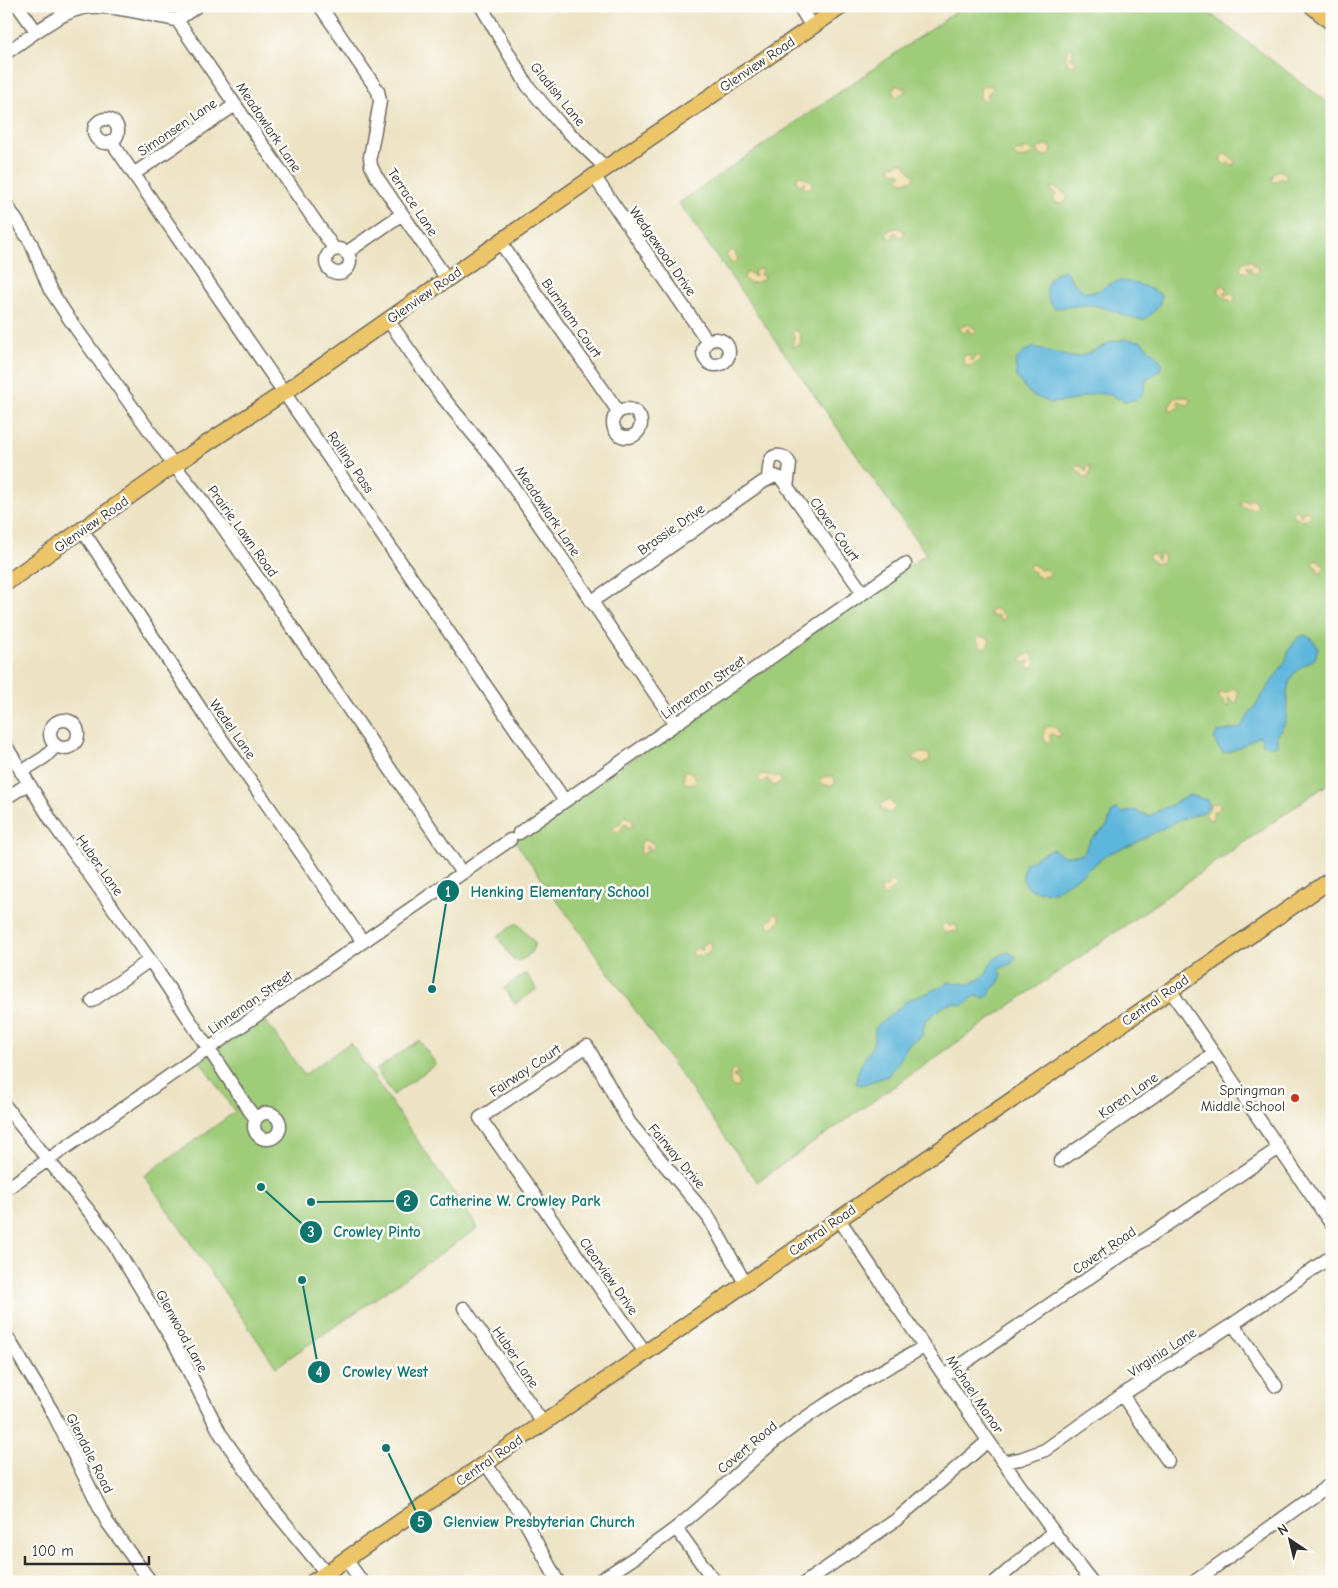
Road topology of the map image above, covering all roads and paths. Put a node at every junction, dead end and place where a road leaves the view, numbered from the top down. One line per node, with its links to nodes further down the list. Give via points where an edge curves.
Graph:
1 (18, 6): 12 (street)
2 (197, 6): 9 (street)
3 (320, 6): 19 (street, Terrace Lane, via 378,91 380,101 371,166)
4 (481, 6): 16 (street, Gladish Lane, via 528,85)
5 (799, 6): 11 (street)
6 (842, 6): 11 (main road, Glenview Road)
7 (1312, 6): 10 (main road)
8 (133, 9): 9 (street); 12 (street, via 88,7 73,11)
9 (177, 20): 14 (street, Meadowlark Lane)
10 (1332, 23)
11 (812, 27): 16 (main road, Glenview Road)
12 (36, 32): 13 (street)
13 (6, 54)
14 (235, 105): 17 (street, Simonsen Lane); 19 (street, Meadowlark Lane, via 340,251)
15 (111, 141): 17 (street, Rolling Pass)
16 (600, 172): 20 (main road, Glenview Road); 23 (street, Wedgewood Drive)
17 (135, 173): 24 (street, Rolling Pass)
18 (6, 204): 26 (street, Prairie Lawn Road, via 31,243 49,288)
19 (402, 214): 21 (street, Terrace Lane)
20 (500, 242): 21 (main road, Glenview Road); 25 (street, Burnham Court)
21 (447, 279): 22 (main road, Glenview Road)
22 (388, 320): 24 (main road, Glenview Road); 33 (street, Meadowlark Lane, via 440,394 496,462)
23 (708, 342)
24 (285, 392): 26 (main road, Glenview Road); 40 (street, Rolling Pass)
25 (618, 411)
26 (174, 465): 29 (main road, Glenview Road); 41 (street, Prairie Lawn Road, via 220,522)
27 (767, 480): 28 (street, via 775,476); 28 (street, via 770,461 775,456 783,456 790,464); 33 (street, Brassie Drive)
28 (785, 484): 32 (street, Clover Court)
29 (83, 531): 31 (main road, Glenview Road); 43 (street, Wedel Lane, via 202,711)
30 (905, 564): 32 (street, Linneman Street)
31 (6, 583)
32 (863, 594): 34 (street, Linneman Street)
33 (591, 602): 34 (street, Meadowlark Lane)
34 (676, 724): 40 (street, Linneman Street)
35 (6, 746): 37 (street, Huber Lane)
36 (56, 746): 37 (street)
37 (21, 772): 38 (street, Huber Lane)
38 (28, 784): 39 (street); 44 (street, Huber Lane, via 80,864)
39 (6, 798)
40 (566, 801): 41 (street, Linneman Street)
41 (462, 873): 43 (street, Linneman Street)
42 (1332, 879): 45 (main road, Central Road)
43 (362, 942): 48 (street, Linneman Street)
44 (150, 960): 46 (street); 48 (street, Huber Lane)
45 (1170, 990): 49 (street); 57 (main road, Central Road)
46 (92, 1001)
47 (587, 1046): 52 (street, Fairway Court); 60 (street, Fairway Drive, via 629,1122 709,1218)
48 (209, 1049): 51 (street, Huber Lane); 54 (street, Linneman Street)
49 (1214, 1054): 53 (street); 55 (street, Karen Lane)
50 (6, 1107): 54 (street, Glenwood Lane)
51 (256, 1118)
52 (480, 1118): 65 (street, Clearview Drive)
53 (1279, 1148): 58 (street); 66 (street, Covert Road)
54 (49, 1159): 56 (street, Linneman Street); 78 (street, Glenwood Lane, via 108,1235 176,1346 220,1433 270,1505)
55 (1060, 1161)
56 (6, 1188)
57 (839, 1218): 60 (main road, Central Road); 64 (street, Michael Manor)
58 (1332, 1225)
59 (1332, 1256): 62 (street, Virginia Lane)
60 (745, 1283): 65 (main road, Central Road)
61 (464, 1308): 69 (street, Huber Lane)
62 (1233, 1324): 67 (street); 68 (street, Virginia Lane)
63 (6, 1335): 79 (street, Glendale Road, via 52,1411 107,1522)
64 (924, 1347): 66 (street, Michael Manor); 75 (street, Covert Road, via 862,1382 782,1435)
65 (645, 1352): 69 (main road, Central Road)
66 (945, 1376): 70 (street, Michael Manor)
67 (1276, 1386)
68 (1122, 1395): 71 (street); 72 (street, Virginia Lane, via 1045,1450)
69 (543, 1423): 73 (main road, Central Road)
70 (988, 1441): 72 (street, Michael Manor); 85 (street, via 896,1520)
71 (1168, 1461)
72 (1003, 1462): 76 (street, Michael Manor)
73 (485, 1463): 77 (main road, Central Road); 82 (street, via 521,1514)
74 (1332, 1483): 88 (street)
75 (676, 1528): 83 (street, Covert Road); 84 (street)
76 (1054, 1532): 86 (street); 87 (street, Michael Manor)
77 (346, 1559): 78 (main road, Central Road); 81 (street)
78 (326, 1573): 80 (main road, Central Road)
79 (151, 1582)
80 (313, 1582)
81 (362, 1582)
82 (558, 1582)
83 (597, 1582)
84 (715, 1582)
85 (806, 1582)
86 (995, 1582)
87 (1092, 1582)
88 (1194, 1582)

